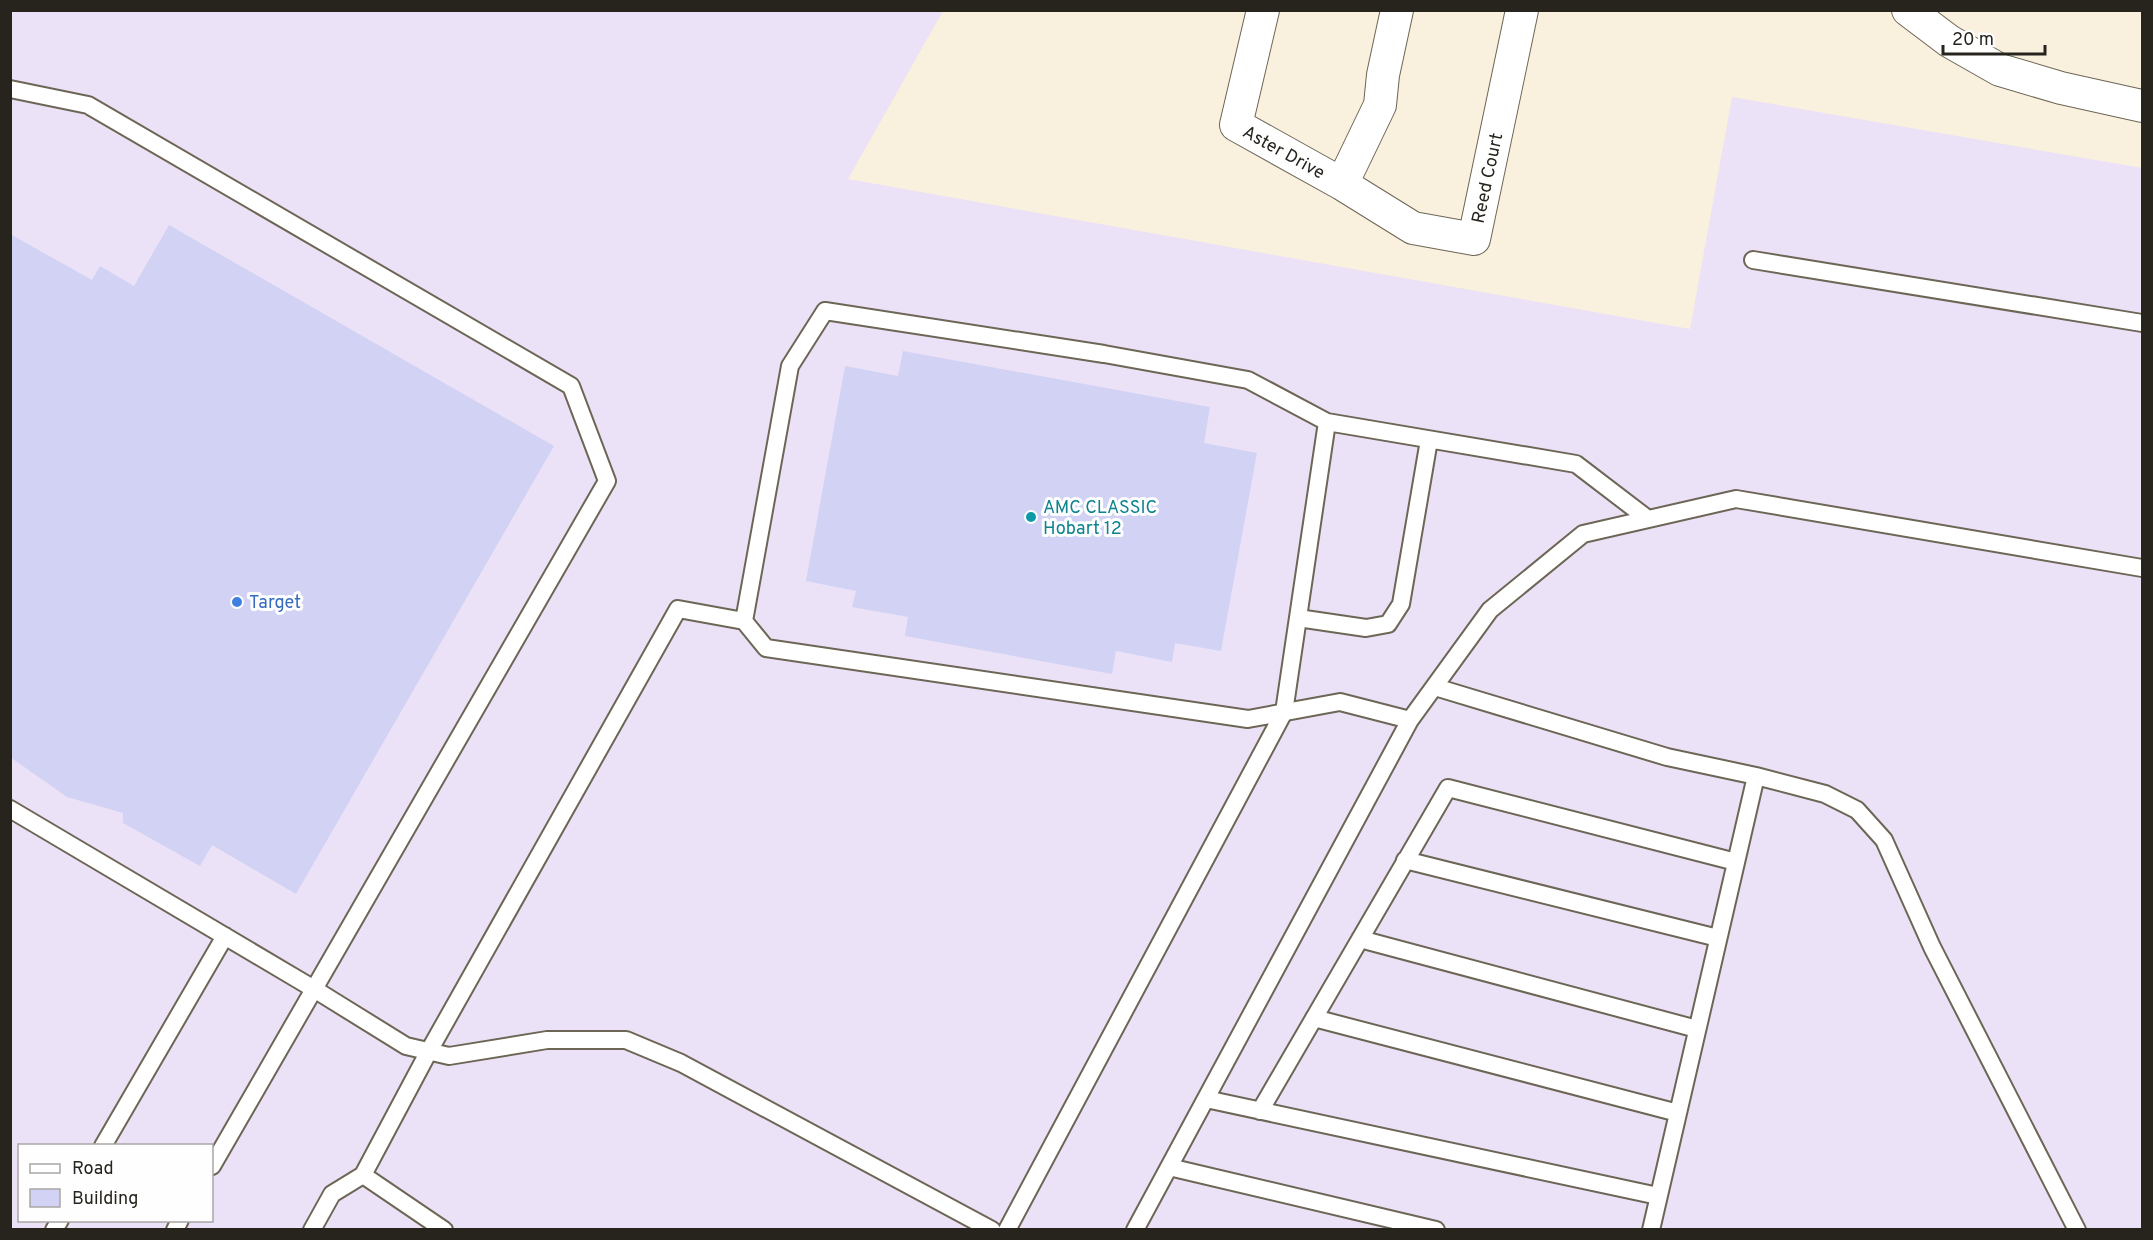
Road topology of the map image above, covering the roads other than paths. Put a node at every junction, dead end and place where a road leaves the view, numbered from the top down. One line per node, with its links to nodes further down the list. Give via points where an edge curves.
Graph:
1 (1263, 10): 7 (street, Aster Drive, via 1236,125)
2 (1397, 10): 7 (street, via 1380,105)
3 (1522, 10): 7 (street, Reed Court, via 1474,239 1413,228)
4 (1908, 10): 6 (street, via 1949,41 2000,70)
5 (10, 89): 26 (lane, via 88,105 571,386 607,481)
6 (2142, 105)
7 (1342, 184)
8 (1753, 260): 9 (lane)
9 (2142, 323)
10 (1327, 422): 11 (lane); 14 (lane); 15 (lane, via 1248,380 825,311 790,366)
11 (1429, 440): 12 (lane, via 1576,464); 14 (lane, via 1401,604 1389,624 1366,628)
12 (1648, 519): 13 (lane, via 1736,499); 16 (lane, via 1583,534 1490,610)
13 (2142, 568)
14 (1298, 618): 17 (lane)
15 (744, 621): 17 (lane, via 766,648 1248,719); 29 (lane, via 678,609)
16 (1435, 687): 18 (lane); 19 (lane, via 1667,757)
17 (1284, 712): 18 (lane, via 1340,702); 41 (lane)
18 (1410, 720): 30 (lane)
19 (1756, 777): 22 (lane); 45 (lane, via 1825,794 1857,810 1884,840 1932,947)
20 (10, 810): 23 (lane)
21 (1405, 861): 22 (lane, via 1448,788); 24 (lane); 25 (lane)
22 (1736, 862): 24 (lane)
23 (225, 936): 26 (lane); 33 (lane)
24 (1718, 938): 28 (lane)
25 (1360, 939): 27 (lane); 28 (lane)
26 (314, 989): 29 (lane, via 406,1046); 34 (lane)
27 (1314, 1018): 31 (lane); 32 (lane)
28 (1697, 1029): 32 (lane)
29 (429, 1051): 36 (lane); 40 (lane, via 449,1056 547,1040 626,1040 681,1063)
30 (1206, 1099): 31 (lane); 35 (lane)
31 (1260, 1111): 37 (lane)
32 (1678, 1113): 37 (lane)
33 (104, 1144)
34 (213, 1164)
35 (1169, 1167): 42 (lane); 43 (lane)
36 (363, 1175): 38 (lane, via 332,1194); 39 (lane)
37 (1658, 1197): 44 (lane)
38 (312, 1230)
39 (444, 1230)
40 (992, 1230)
41 (1008, 1230)
42 (1135, 1230)
43 (1436, 1230)
44 (1651, 1230)
45 (2077, 1230)

